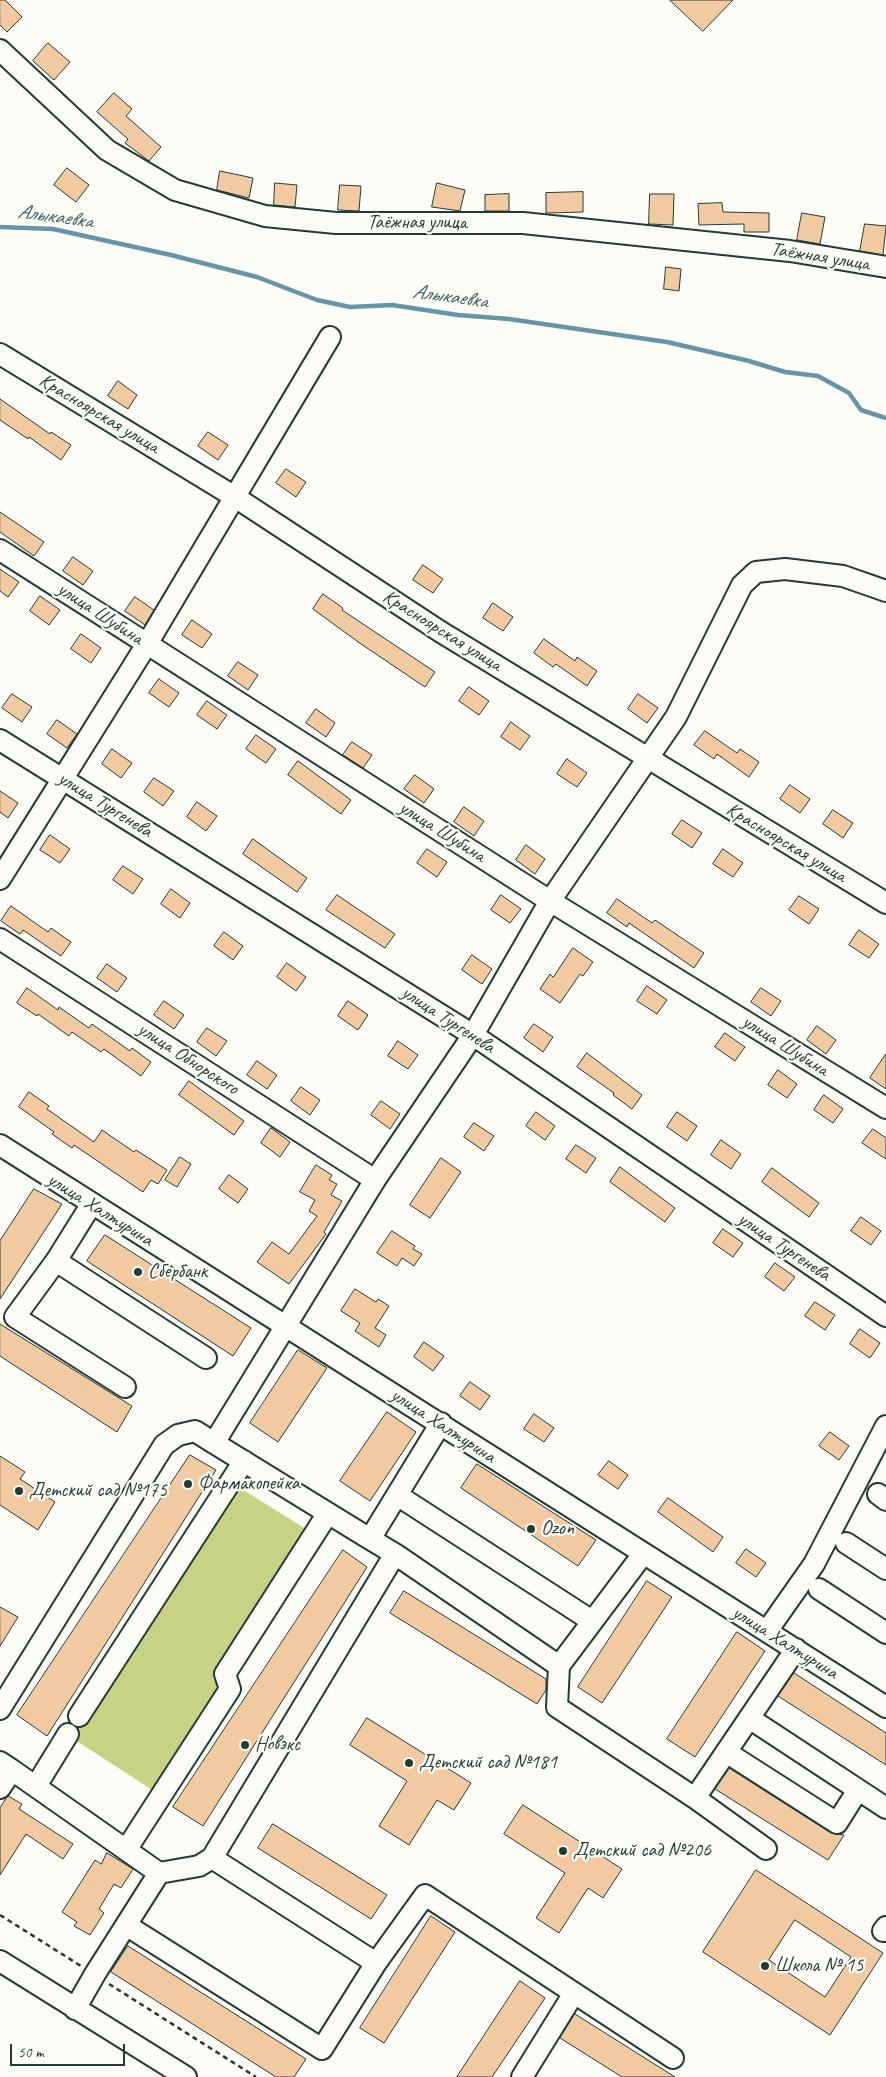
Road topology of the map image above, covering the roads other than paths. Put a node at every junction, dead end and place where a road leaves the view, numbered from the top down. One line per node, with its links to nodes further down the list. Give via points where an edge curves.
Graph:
1 (0, 50): 2 (street, Таёжная улица, via 107,150 175,190 265,216 336,223 523,223 790,250)
2 (886, 267)
3 (330, 337): 5 (street)
4 (0, 354): 5 (street, Красноярская улица)
5 (235, 497): 8 (street); 10 (street, Красноярская улица, via 441,632)
6 (0, 550): 8 (street, улица Шубина)
7 (886, 591): 10 (street, via 843,576 785,569 756,572 742,585 676,717)
8 (147, 644): 11 (street); 13 (street, улица Шубина)
9 (0, 740): 11 (street, улица Тургенева)
10 (647, 759): 13 (street); 14 (street, Красноярская улица)
11 (63, 779): 12 (street); 16 (street, улица Тургенева)
12 (0, 879)
13 (550, 901): 16 (street); 17 (street, улица Шубина)
14 (886, 903)
15 (0, 939): 19 (street, улица Обнорского)
16 (472, 1035): 19 (street); 22 (street, улица Тургенева)
17 (886, 1108)
18 (0, 1145): 20 (street, улица Халтурина)
19 (375, 1180): 23 (street)
20 (91, 1205): 21 (street); 23 (street, улица Халтурина)
21 (56, 1261): 24 (street); 25 (street, via 14,1317)
22 (886, 1316)
23 (285, 1326): 26 (street, улица Халтурина); 28 (street)
24 (206, 1358)
25 (125, 1387)
26 (441, 1424): 30 (street); 35 (street, улица Халтурина)
27 (886, 1426): 39 (street, via 814,1564)
28 (214, 1443): 29 (street); 44 (street, via 195,1431 178,1435 164,1445)
29 (244, 1461): 31 (street); 45 (street)
30 (397, 1495): 32 (street); 38 (street)
31 (328, 1513): 32 (street); 56 (street, via 225,1674 230,1689)
32 (370, 1539): 34 (street)
33 (846, 1543): 36 (street)
34 (395, 1554): 42 (street); 57 (street)
35 (643, 1554): 38 (street); 39 (street, улица Халтурина)
36 (886, 1569)
37 (819, 1589): 40 (street)
38 (592, 1621): 42 (street)
39 (767, 1631): 41 (street, улица Халтурина)
40 (886, 1633)
41 (796, 1649): 43 (street, улица Халтурина); 46 (street)
42 (559, 1666): 53 (street, via 557,1707)
43 (886, 1706)
44 (0, 1709)
45 (79, 1716)
46 (749, 1718): 48 (street); 52 (street)
47 (68, 1734): 50 (street)
48 (726, 1752): 52 (street, via 837,1823); 53 (street)
49 (6, 1766): 50 (street); 51 (street)
50 (36, 1786): 56 (street)
51 (0, 1788)
52 (858, 1790): 54 (street)
53 (695, 1798): 55 (street)
54 (886, 1808)
55 (766, 1849)
56 (126, 1850): 58 (street)
57 (212, 1858): 58 (street, via 199,1866); 61 (street)
58 (160, 1873): 59 (street)
59 (126, 1925): 61 (street, via 322,2049); 63 (street)
60 (0, 1961): 63 (street)
61 (376, 1963): 62 (street, via 426,1894)
62 (574, 1993): 64 (street); 66 (street)
63 (75, 2009): 65 (street)
64 (673, 2058)
65 (186, 2077)
66 (522, 2077)

